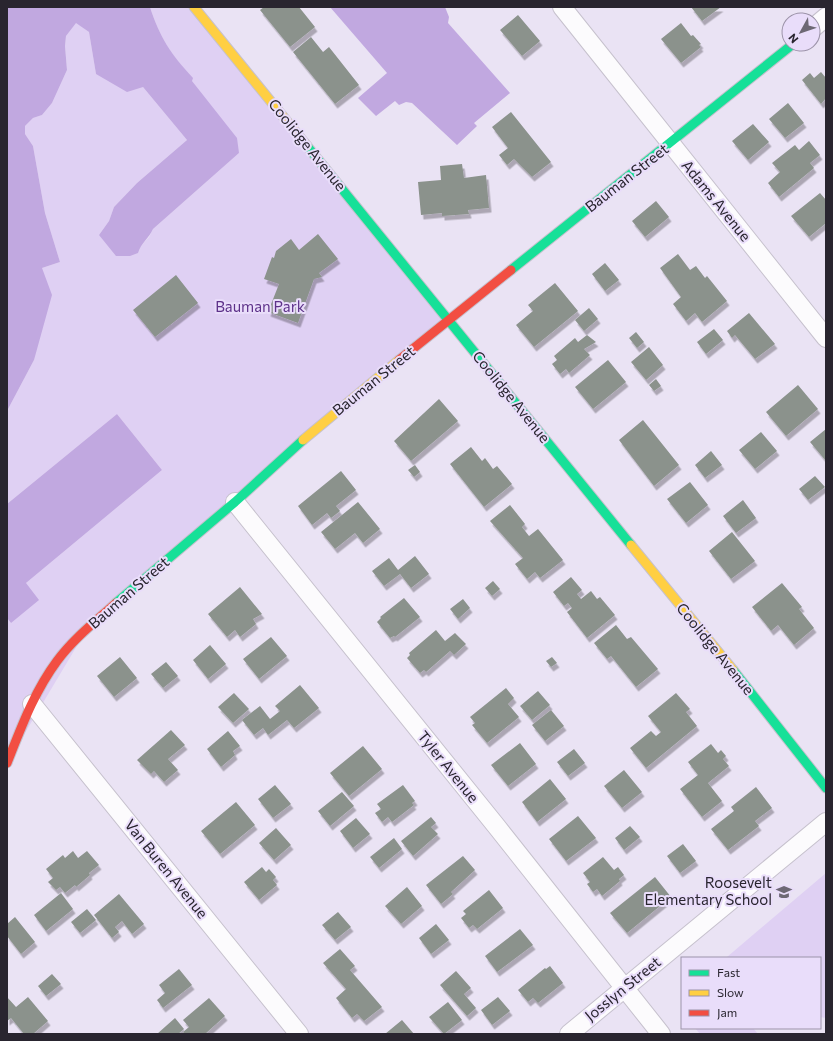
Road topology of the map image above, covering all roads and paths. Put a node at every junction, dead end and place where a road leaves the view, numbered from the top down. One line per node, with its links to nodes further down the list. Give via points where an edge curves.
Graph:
1 (194, 7): 5 (street, Coolidge Avenue)
2 (562, 7): 4 (street, Adams Avenue)
3 (783, 52): 4 (street, Bauman Street)
4 (670, 144): 5 (street, Bauman Street); 6 (street, Adams Avenue)
5 (448, 319): 7 (street, Bauman Street, via 324,422); 10 (street, Coolidge Avenue)
6 (826, 338)
7 (234, 502): 8 (street, Bauman Street, via 87,629 58,660); 12 (street, Tyler Avenue, via 497,827)
8 (32, 704): 9 (street, Bauman Street); 13 (street, Van Buren Avenue)
9 (7, 764)
10 (826, 788)
11 (826, 822): 12 (street, Josslyn Street)
12 (624, 989): 14 (street, Josslyn Street); 15 (street, Tyler Avenue)
13 (299, 1034)
14 (569, 1034)
15 (661, 1034)

